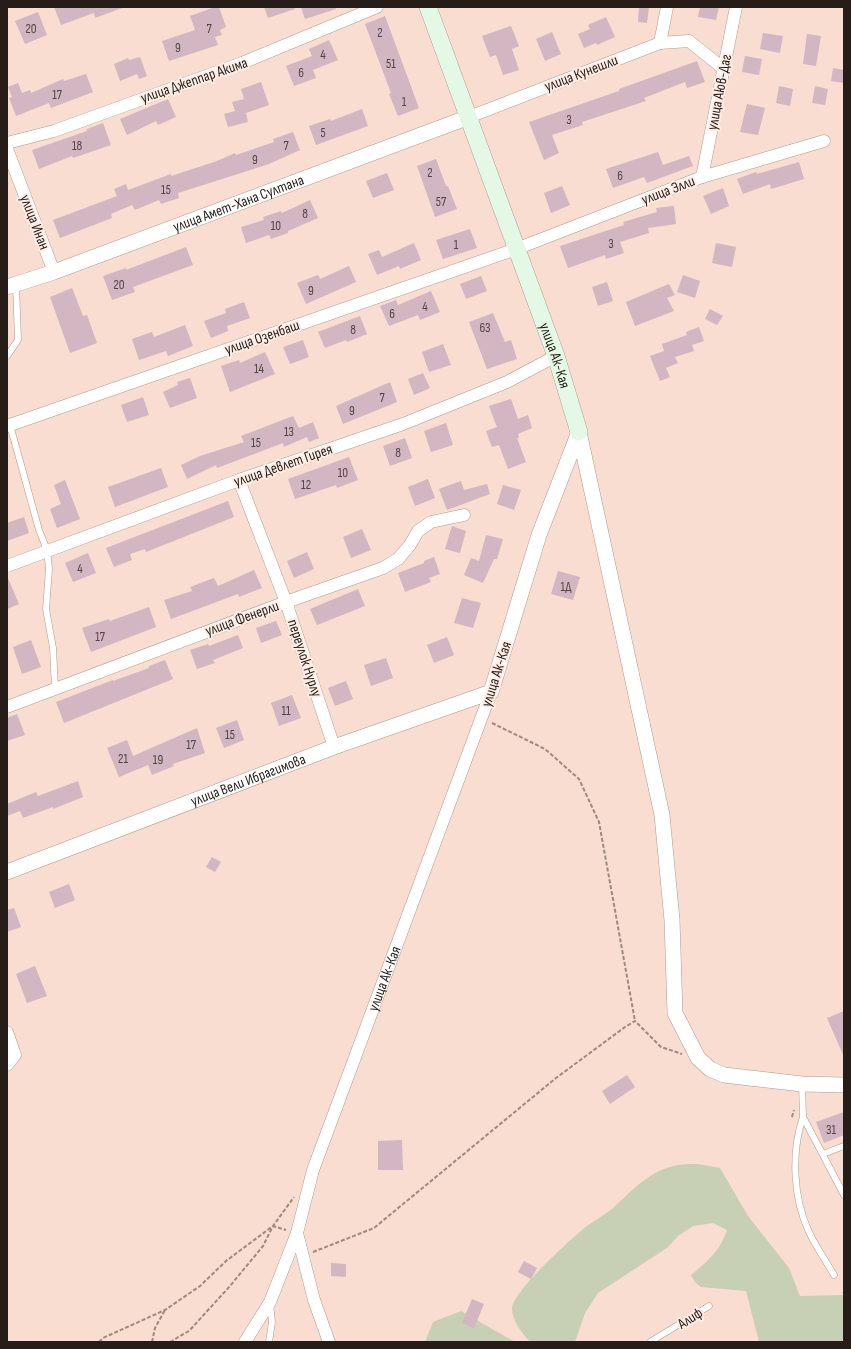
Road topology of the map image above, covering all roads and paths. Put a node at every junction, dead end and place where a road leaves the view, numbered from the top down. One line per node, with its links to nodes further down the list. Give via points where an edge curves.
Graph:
1 (377, 7): 9 (street, улица Джеппар Акима, via 242,63 54,131)
2 (428, 7): 7 (main road, улица Ак-Кая)
3 (667, 7): 5 (street)
4 (736, 7): 6 (street, улица Аюв-Даг)
5 (660, 43): 6 (street, улица Кунешли, via 689,41); 7 (street, улица Кунешли)
6 (724, 69): 11 (street, улица Аюв-Даг)
7 (469, 117): 12 (main road, улица Ак-Кая); 13 (street, улица Амет-Хана Султана)
8 (824, 141): 11 (street, улица Элли)
9 (7, 143)
10 (7, 149): 13 (street, улица Инан)
11 (702, 177): 12 (street, улица Элли)
12 (516, 249): 16 (main road, улица Ак-Кая); 17 (street, улица Озенбаш)
13 (54, 272): 14 (street, улица Амет-Хана Султана)
14 (11, 285): 15 (lane, via 18,340)
15 (7, 356)
16 (556, 356): 18 (main road, улица Ак-Кая); 19 (street, улица Девлет Гирея, via 507,382 404,424)
17 (9, 426): 21 (lane)
18 (579, 432): 25 (street, улица Ак-Кая, via 540,535); 32 (street, via 662,815 672,920 675,1013)
19 (239, 480): 21 (street, улица Девлет Гирея); 23 (street, переулок Нурлу)
20 (464, 515): 23 (street, улица Фенерли, via 431,522 418,531 398,560 383,568)
21 (47, 550): 22 (street, улица Девлет Гирея); 24 (lane, via 49,569 46,609 53,648)
22 (7, 566)
23 (286, 602): 24 (street, улица Фенерли); 28 (street, переулок Нурлу)
24 (55, 688): 26 (street, улица Фенерли)
25 (491, 692): 27 (street, улица Ак-Кая); 28 (street, улица Вели Ибрагимова)
26 (7, 706)
27 (482, 718): 30 (path, via 545,749 579,779 599,822); 41 (street, улица Ак-Кая, via 313,1170)
28 (334, 747): 29 (street, улица Вели Ибрагимова)
29 (7, 872)
30 (635, 1021): 32 (path, via 661,1047); 42 (path, via 556,1078 374,1228)
31 (7, 1032): 33 (street, via 15,1055)
32 (698, 1058): 34 (street, via 710,1069 724,1075)
33 (7, 1065)
34 (802, 1084): 35 (street); 36 (lane)
35 (844, 1085)
36 (803, 1117): 38 (lane); 43 (lane, via 797,1133 795,1185 809,1231)
37 (844, 1146): 38 (lane)
38 (823, 1154): 39 (lane)
39 (844, 1195)
40 (273, 1226): 41 (path); 46 (path, via 226,1261 200,1286); 49 (path, via 262,1246 230,1286 190,1331)
41 (297, 1233): 42 (street, улица Ак-Кая); 44 (street)
42 (303, 1255): 52 (street, улица Ак-Кая, via 314,1300)
43 (834, 1275)
44 (270, 1302): 50 (street); 51 (lane, via 272,1322)
45 (709, 1306): 53 (lane, Алиф)
46 (164, 1310): 47 (path); 48 (path, via 155,1328)
47 (99, 1342)
48 (152, 1342)
49 (170, 1342)
50 (244, 1342)
51 (269, 1342)
52 (330, 1342)
53 (650, 1342)

